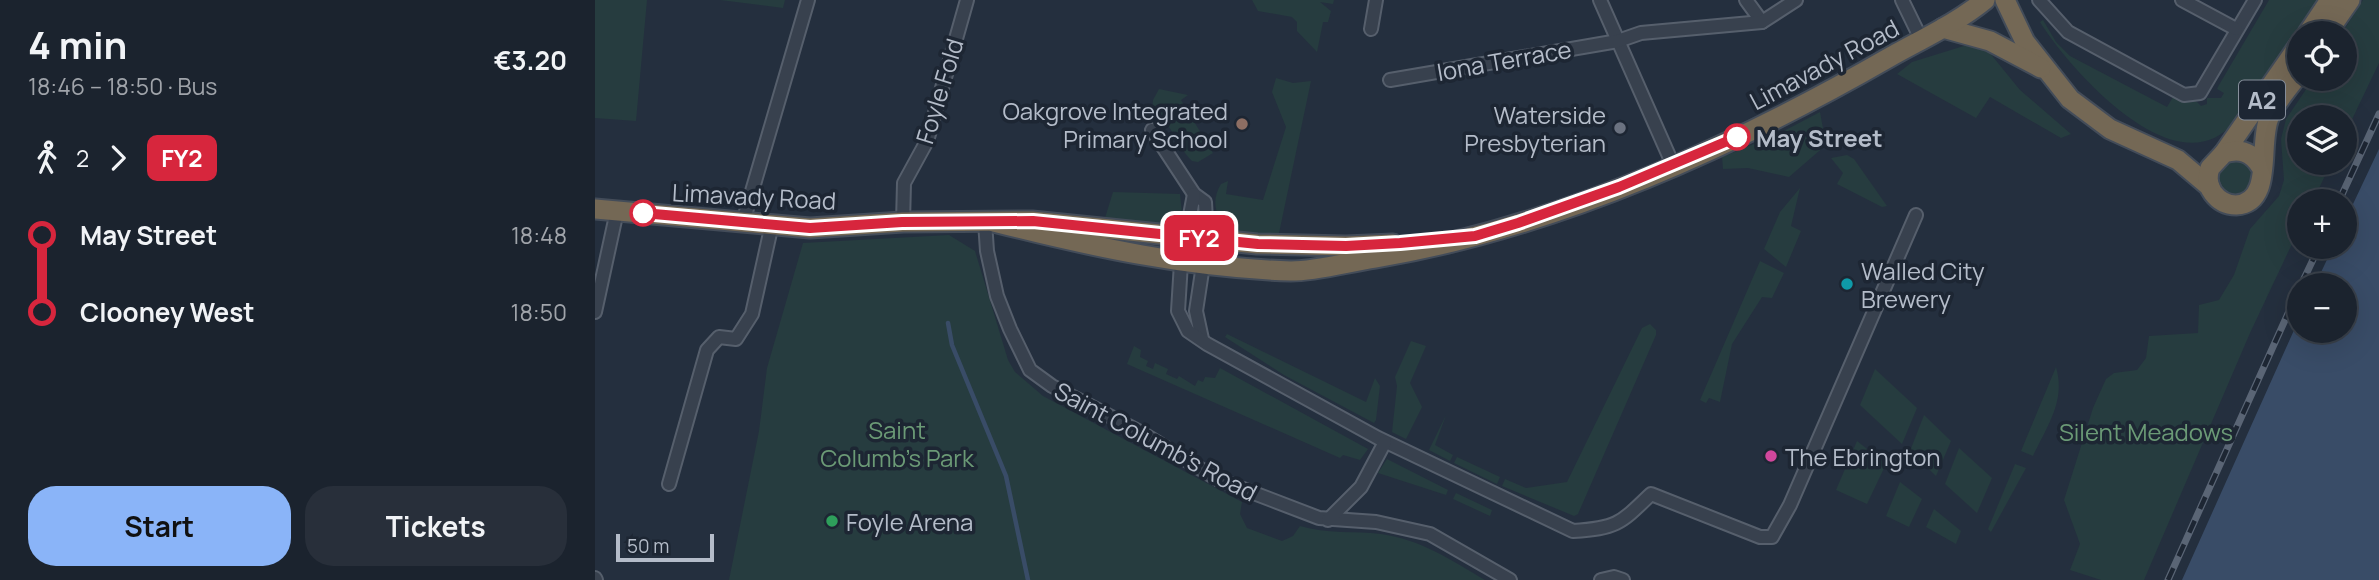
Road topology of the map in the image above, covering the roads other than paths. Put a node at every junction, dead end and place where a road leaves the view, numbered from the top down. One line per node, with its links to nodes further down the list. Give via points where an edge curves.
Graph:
1 (808, 0): 37 (street)
2 (967, 0): 38 (street, Foyle Fold, via 927,141 904,183)
3 (1377, 0): 19 (street)
4 (1600, 0): 22 (street)
5 (1747, 0): 17 (street)
6 (1796, 0): 17 (street)
7 (1902, 0): 21 (street)
8 (1986, 0): 18 (highway, Limavady Road)
9 (2005, 0): 24 (highway, A2, via 2014,24)
10 (2039, 0): 20 (street, via 2068,33 2184,95 2200,93)
11 (2182, 0): 20 (street)
12 (2255, 0): 20 (street)
13 (2330, 0): 15 (highway)
14 (2350, 0): 16 (highway)
15 (2316, 21)
16 (2335, 21)
17 (1762, 22): 22 (street, Iona Terrace, via 1641,33)
18 (1943, 28): 21 (highway, Limavady Road); 24 (highway, via 1990,41)
19 (1371, 29)
20 (2236, 29)
21 (1921, 39): 30 (highway, Limavady Road, via 1825,94)
22 (1618, 41): 25 (street, Iona Terrace); 30 (street)
23 (2287, 62): 28 (highway, A2)
24 (2045, 70): 29 (highway, A2, via 2070,99 2110,129)
25 (1390, 80)
26 (2287, 91): 31 (highway, A2, via 2269,117)
27 (1152, 130): 33 (street)
28 (2222, 154): 29 (highway, A2); 31 (highway, A2, via 2243,151); 32 (highway, A2, via 2210,167)
29 (2178, 160): 32 (highway, A2)
30 (1673, 164): 41 (highway, Limavady Road)
31 (2261, 167): 32 (highway, A2, via 2262,186 2247,203 2227,204)
32 (2210, 187)
33 (1194, 194): 42 (street); 43 (street, via 1205,202)
34 (595, 209): 35 (highway, Limavady Road)
35 (617, 211): 37 (highway, Limavady Road); 44 (street)
36 (1916, 215): 46 (street, via 1772,537 1753,536 1651,494 1623,521 1608,528 1573,531)
37 (743, 222): 40 (highway, Limavady Road)
38 (902, 222): 39 (highway, Limavady Road); 40 (highway, Limavady Road, via 810,228)
39 (990, 222): 42 (highway, Limavady Road); 42 (highway, Limavady Road, via 1063,223); 48 (street, Saint Columb's Road, via 987,251 997,296 1030,370 1217,479)
40 (772, 224): 47 (street, via 751,314 736,339 719,337 707,350)
41 (1475, 236): 43 (highway, Limavady Road); 43 (highway, Limavady Road, via 1420,251 1294,271)
42 (1184, 250): 43 (highway, Limavady Road); 45 (street, via 1178,311 1188,331)
43 (1205, 252): 45 (street, via 1196,311)
44 (595, 313)
45 (1202, 339): 46 (street)
46 (1385, 442): 48 (street, via 1361,487)
47 (669, 484)
48 (1328, 520): 49 (street, Saint Columb's Road, via 1376,522 1430,534)
49 (1510, 580)
50 (1601, 580): 51 (street)
51 (1622, 580)

